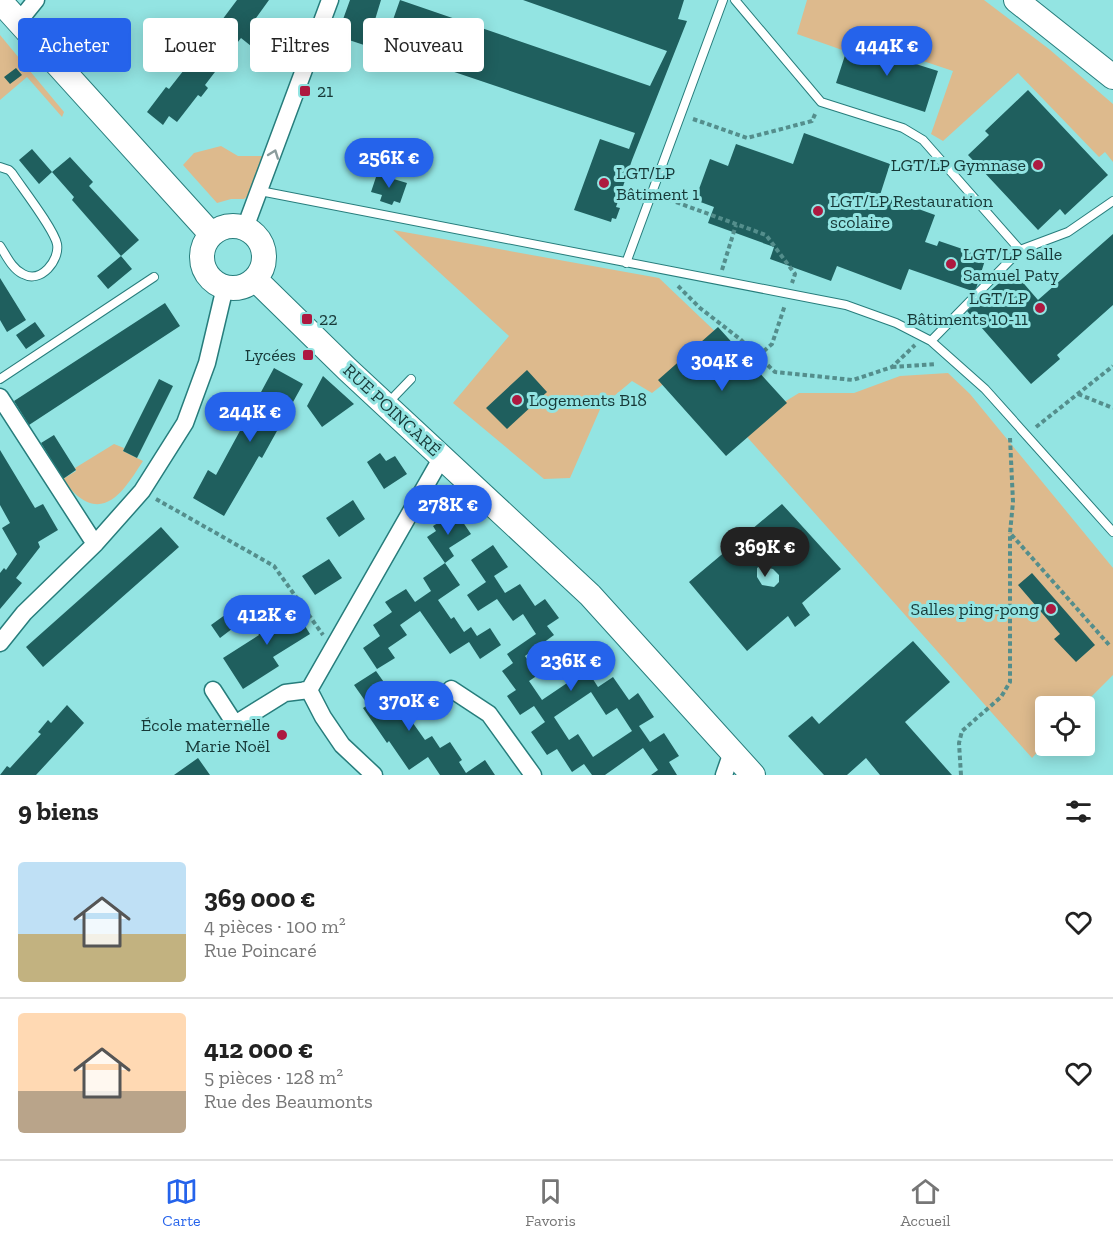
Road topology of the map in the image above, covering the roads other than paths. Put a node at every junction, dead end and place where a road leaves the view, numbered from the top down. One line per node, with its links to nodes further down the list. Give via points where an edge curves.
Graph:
1 (36, 0): 7 (street)
2 (330, 0): 12 (street, one-way to 2)
3 (723, 0): 18 (lane)
4 (735, 0): 17 (lane, via 821,102 903,128 923,140)
5 (1016, 0): 10 (street)
6 (0, 1): 8 (street)
7 (21, 18)
8 (18, 20)
9 (65, 72): 15 (street)
10 (1113, 77)
11 (0, 167): 16 (lane, via 12,173 55,237 57,255 39,275 27,276 14,267)
12 (260, 191): 14 (street); 18 (lane)
13 (1113, 201): 17 (lane, via 1068,232)
14 (245, 228): 15 (street, via 227,226); 20 (street, via 254,234 264,251 261,271)
15 (211, 234): 21 (street, via 202,251 204,269)
16 (0, 246)
17 (1020, 250): 22 (lane)
18 (626, 263): 22 (lane, via 846,305)
19 (154, 277): 23 (lane)
20 (255, 279): 21 (street, via 236,288); 26 (street, RUE POINCARÉ)
21 (225, 287): 29 (street, via 207,363 185,423 142,491)
22 (927, 339): 28 (lane, via 985,389)
23 (0, 379)
24 (411, 379): 26 (lane)
25 (0, 397): 29 (street)
26 (386, 405): 27 (street, RUE POINCARÉ)
27 (442, 457): 33 (street); 34 (street, RUE POINCARÉ, via 590,595)
28 (1113, 532)
29 (95, 544): 30 (street, via 24,613)
30 (0, 643)
31 (451, 689): 36 (street, via 489,714)
32 (213, 690): 33 (street, via 235,724 285,693)
33 (307, 690): 35 (street, via 342,745)
34 (732, 752): 37 (street); 38 (street, RUE POINCARÉ)
35 (374, 775)
36 (533, 775)
37 (724, 775)
38 (753, 775)

